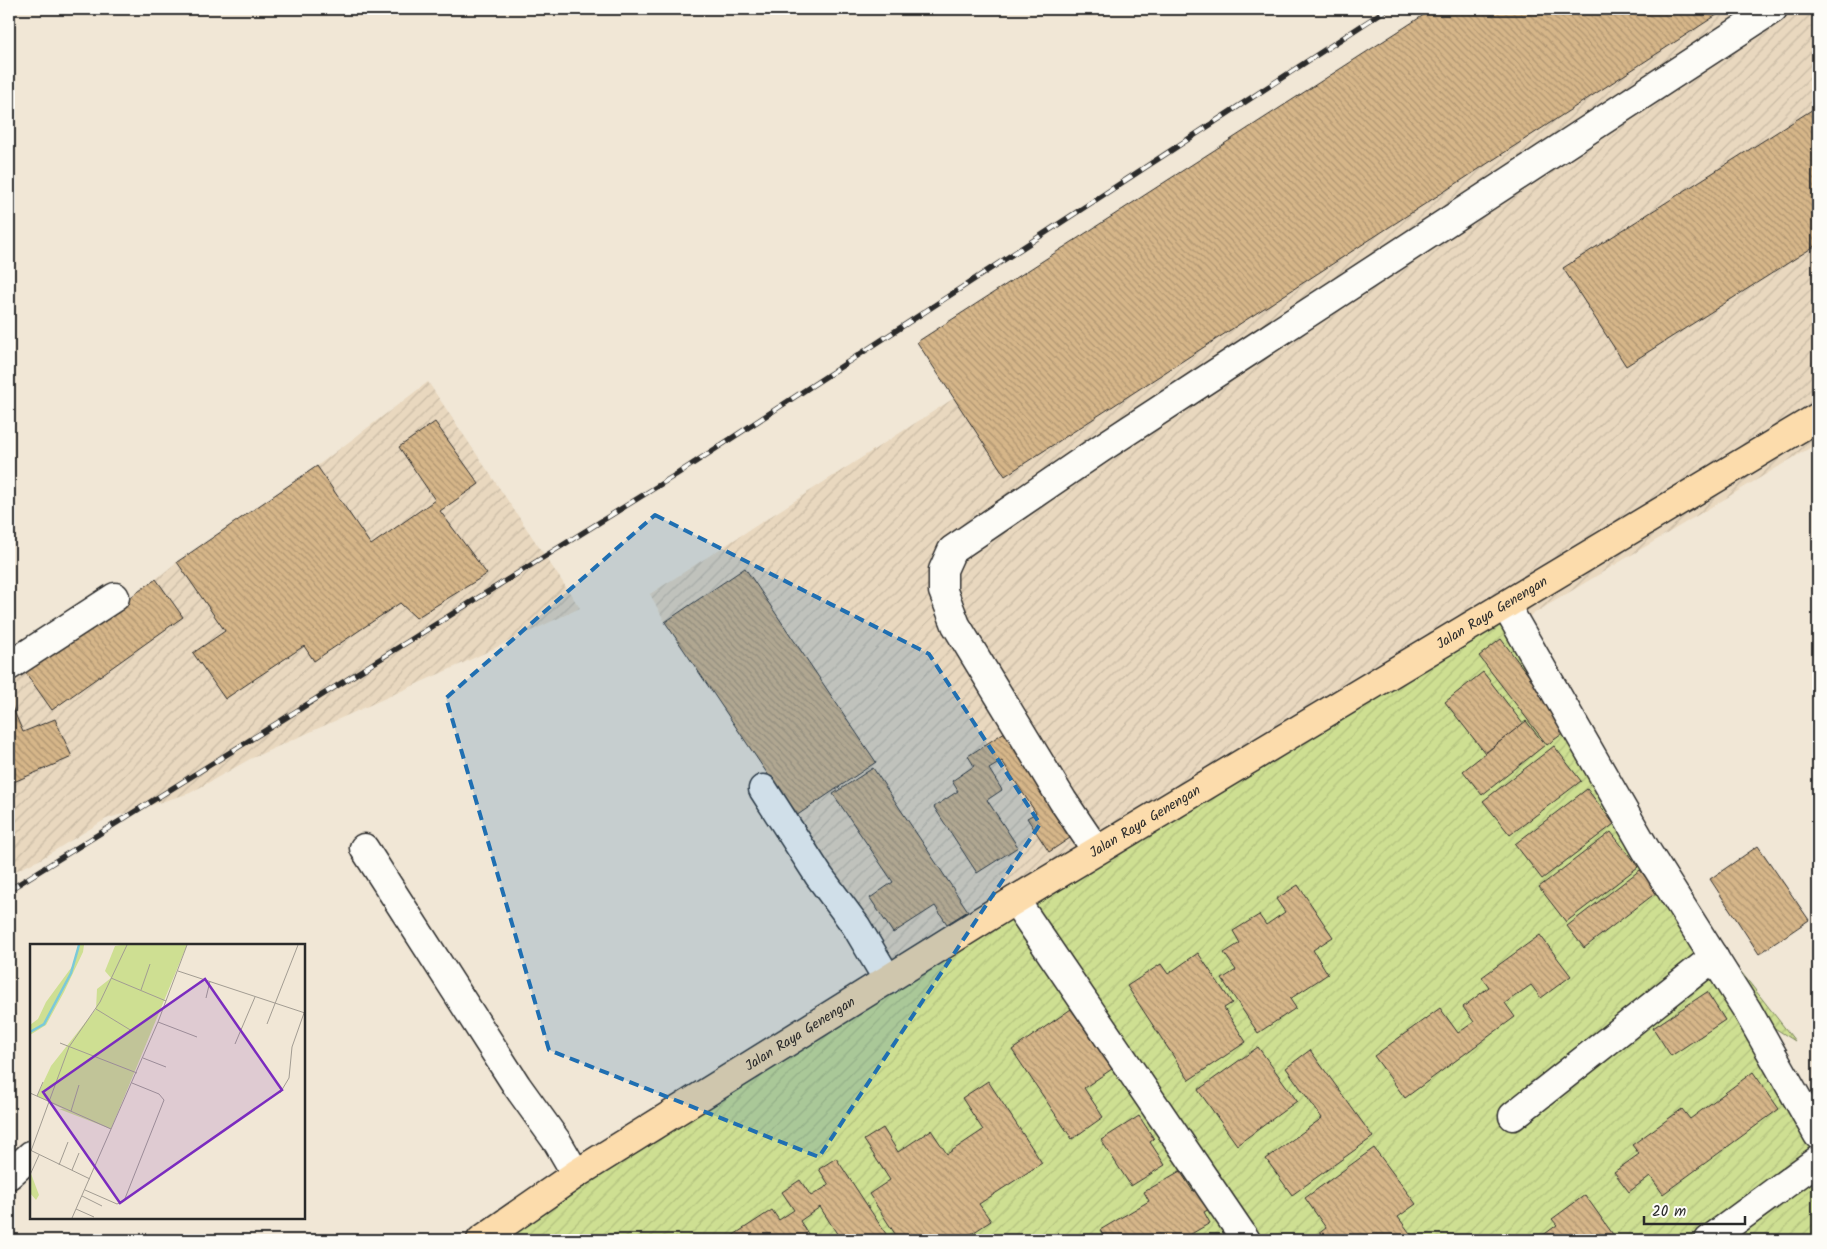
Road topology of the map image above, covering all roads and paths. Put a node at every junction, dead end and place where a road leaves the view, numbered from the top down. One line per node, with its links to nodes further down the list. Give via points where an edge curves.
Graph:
1 (1773, 9): 8 (street, via 1100,449 952,550 943,570 943,591 956,625)
2 (1818, 417): 4 (highway, Jalan Raya Genengan)
3 (115, 597): 5 (street)
4 (1506, 606): 8 (highway, Jalan Raya Genengan); 10 (street, via 1646,850)
5 (9, 666)
6 (763, 789): 11 (street)
7 (364, 848): 16 (street)
8 (1096, 850): 9 (highway, Jalan Raya Genengan)
9 (1015, 900): 11 (highway, Jalan Raya Genengan); 19 (street)
10 (1714, 957): 12 (street); 13 (street)
11 (888, 980): 16 (highway, Jalan Raya Genengan)
12 (1513, 1116)
13 (1818, 1135)
14 (30, 1156): 17 (street)
15 (1818, 1160): 20 (street)
16 (576, 1174): 18 (highway, Jalan Raya Genengan)
17 (9, 1175)
18 (481, 1240)
19 (1246, 1240)
20 (1709, 1240)

